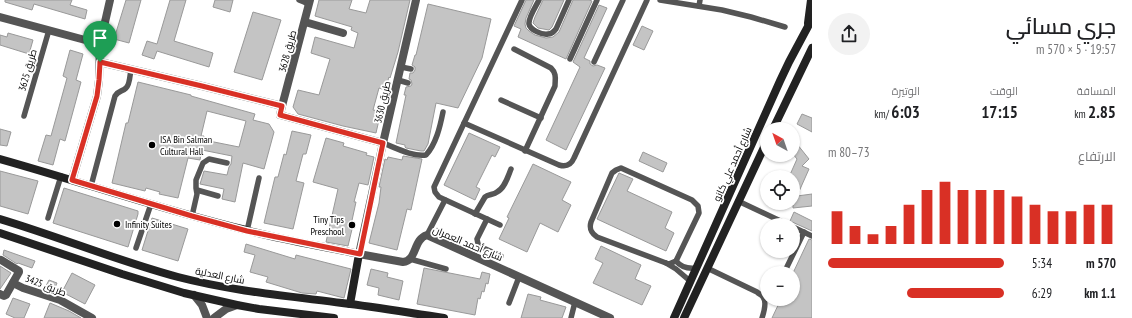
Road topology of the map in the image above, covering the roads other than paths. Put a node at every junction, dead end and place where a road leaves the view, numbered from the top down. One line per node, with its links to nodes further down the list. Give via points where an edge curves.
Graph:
1 (110, 0): 21 (street)
2 (299, 0): 13 (lane)
3 (416, 0): 28 (street, طريق 3630)
4 (522, 0): 40 (lane)
5 (539, 0): 6 (lane, via 529,25 546,35 556,29)
6 (570, 0)
7 (597, 0): 24 (lane)
8 (623, 0): 26 (lane)
9 (647, 0): 43 (lane, via 573,161 568,165 559,166)
10 (660, 0): 12 (lane)
11 (811, 0): 17 (main road)
12 (685, 2): 14 (lane)
13 (310, 3): 16 (street, طريق 3628)
14 (700, 3): 18 (lane)
15 (0, 16): 19 (street)
16 (305, 22): 20 (street); 34 (street, طريق 3628)
17 (810, 22): 38 (main road, شارع أحمد علي كانو)
18 (784, 27)
19 (49, 30): 21 (street); 36 (lane, طريق 3625)
20 (343, 32)
21 (100, 44): 25 (street)
22 (812, 48): 27 (main road)
23 (514, 49): 37 (lane, via 555,72 555,86)
24 (570, 59)
25 (100, 62): 29 (street); 50 (street, via 97,96)
26 (594, 62)
27 (808, 64): 39 (main road)
28 (401, 67): 30 (lane); 31 (street, طريق 3630)
29 (130, 69): 34 (street); 51 (lane, via 128,86 115,96)
30 (411, 69)
31 (398, 80): 32 (lane); 42 (street, طريق 3630)
32 (408, 83)
33 (501, 100): 37 (lane)
34 (282, 106): 42 (street, via 280,115)
35 (443, 112): 42 (lane, via 439,131 426,155 406,152)
36 (24, 116)
37 (541, 118): 43 (lane)
38 (762, 122)
39 (776, 122)
40 (464, 123): 43 (lane); 54 (lane, via 434,187 436,195)
41 (760, 126): 78 (main road, شارع أحمد علي كانو)
42 (383, 143): 71 (street, طريق 3630)
43 (525, 151)
44 (760, 155): 55 (main road, شارع أحمد علي كانو)
45 (0, 159): 48 (main road)
46 (226, 163): 52 (lane, via 209,159 205,161 196,180)
47 (511, 169): 57 (lane, via 502,187 497,193 486,195)
48 (61, 176): 50 (main road); 59 (lane)
49 (259, 178): 65 (lane)
50 (72, 180): 51 (main road)
51 (91, 186): 56 (main road)
52 (197, 190): 53 (lane); 58 (lane)
53 (218, 196)
54 (445, 200): 57 (lane); 68 (lane)
55 (738, 201): 60 (lane); 79 (main road, شارع أحمد علي كانو)
56 (151, 204): 58 (main road); 70 (lane)
57 (475, 214): 62 (lane)
58 (192, 216): 65 (main road)
59 (48, 218)
60 (774, 218)
61 (0, 219): 89 (main road, شارع العدلية, via 178,277 224,287)
62 (487, 220): 63 (lane); 72 (lane, via 478,244)
63 (500, 226)
64 (800, 230): 66 (lane)
65 (247, 231): 71 (main road)
66 (804, 232): 69 (lane); 77 (lane)
67 (0, 233): 86 (main road)
68 (427, 235): 73 (street, شارع أحمد العمران, via 420,240); 81 (street, شارع أحمد العمران)
69 (812, 236)
70 (136, 248)
71 (360, 254): 73 (street, via 402,262); 89 (main road, طريق 3630)
72 (501, 256)
73 (410, 259): 80 (lane)
74 (0, 260): 83 (street, via 19,271)
75 (676, 261): 76 (lane); 76 (lane, via 699,213 698,206 692,200 624,169 616,170 612,173 591,222 592,232 597,237); 78 (lane, via 688,268)
76 (666, 263): 82 (lane)
77 (787, 266)
78 (696, 268): 82 (main road, شارع أحمد علي كانو)
79 (707, 268): 84 (lane); 100 (main road, شارع أحمد علي كانو)
80 (446, 269)
81 (519, 277): 87 (street, شارع أحمد العمران); 88 (lane)
82 (690, 280): 99 (main road, شارع أحمد علي كانو)
83 (13, 283): 85 (street, via 6,295); 92 (street, طريق 3425, via 60,300)
84 (760, 293)
85 (0, 294)
86 (194, 295): 90 (main road); 93 (street, via 202,305)
87 (575, 302): 97 (lane); 98 (street, شارع أحمد العمران)
88 (509, 303)
89 (350, 304): 96 (main road, شارع العدلية)
90 (237, 305): 94 (street); 95 (main road)
91 (765, 306): 101 (lane)
92 (92, 318)
93 (207, 318)
94 (214, 318)
95 (334, 318)
96 (444, 318)
97 (571, 318)
98 (610, 318)
99 (674, 318)
100 (684, 318)
101 (762, 318)

